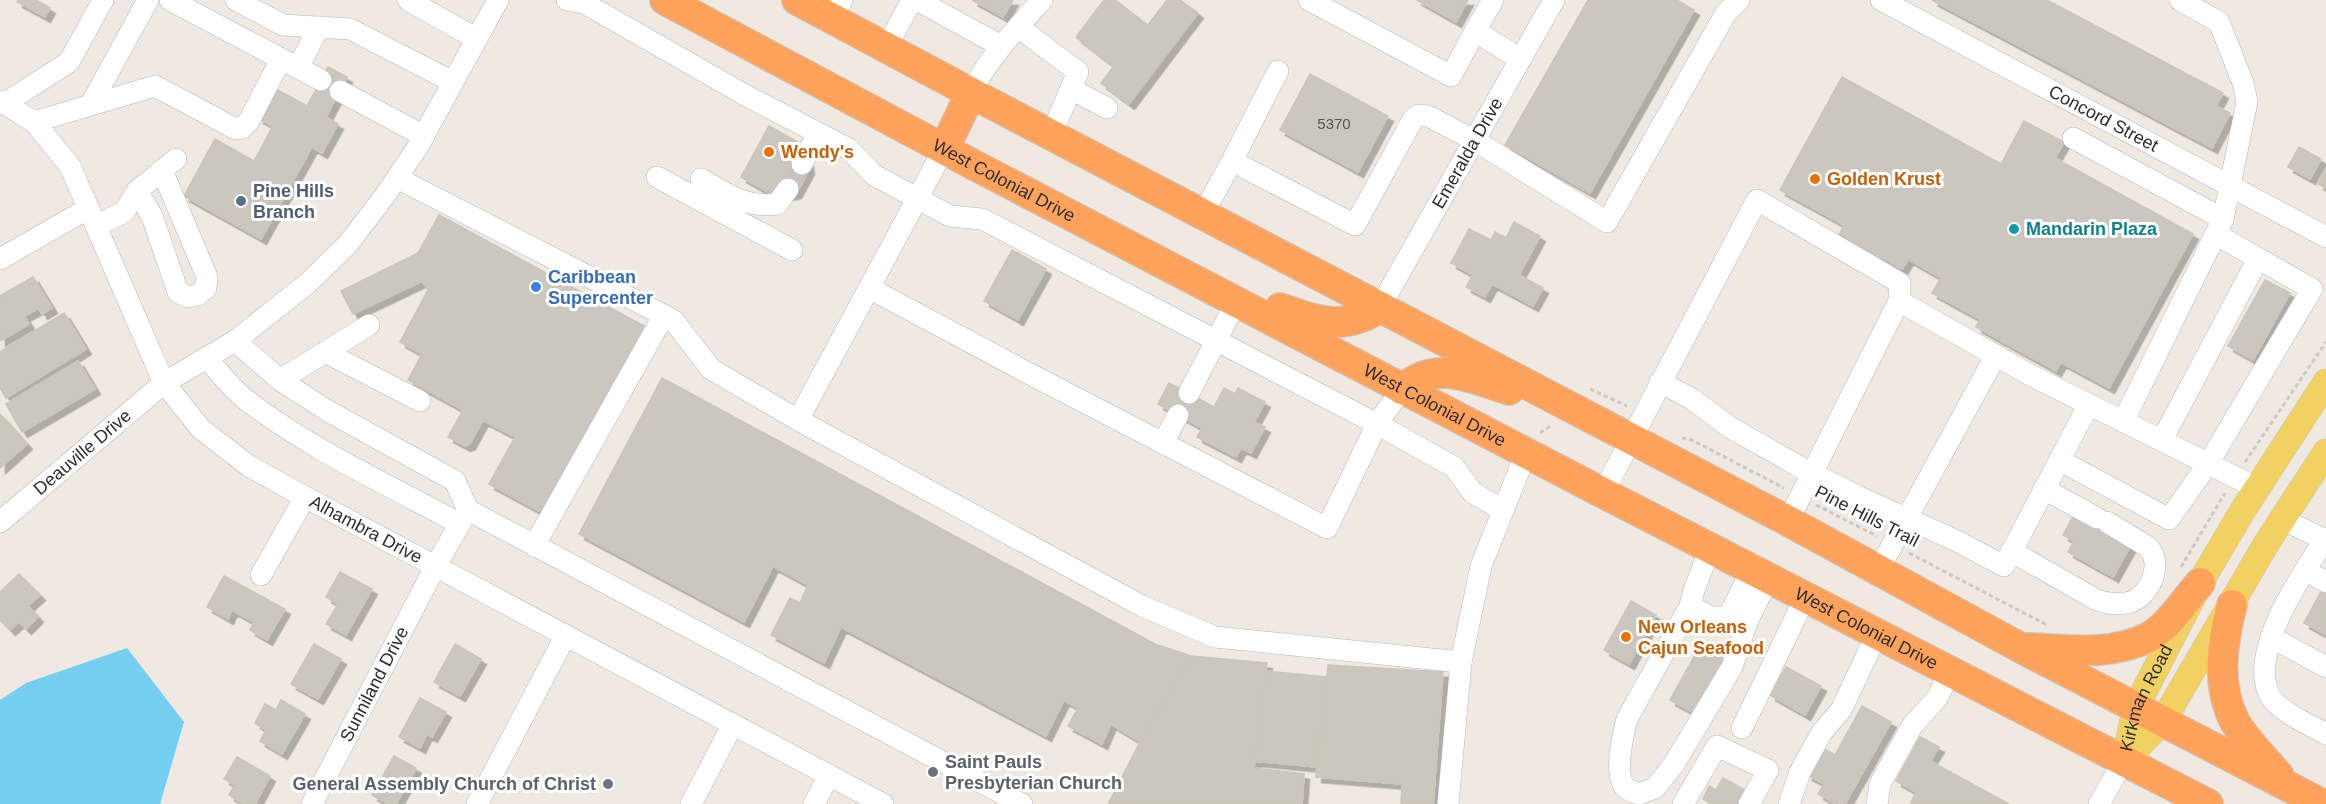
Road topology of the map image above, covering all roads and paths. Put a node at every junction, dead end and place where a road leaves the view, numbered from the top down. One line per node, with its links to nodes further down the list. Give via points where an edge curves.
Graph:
1 (103, 0): 33 (street, via 69,62)
2 (148, 0): 34 (street)
3 (170, 0): 26 (street)
4 (236, 0): 19 (street, via 283,25)
5 (408, 0): 22 (street)
6 (498, 0): 22 (street, Deauville Drive)
7 (567, 0): 37 (street, via 588,5)
8 (665, 0): 43 (highway, West Colonial Drive)
9 (797, 0): 18 (highway)
10 (915, 0): 23 (street); 24 (street)
11 (1042, 0): 20 (street)
12 (1310, 0): 21 (street, via 1451,76)
13 (1493, 0): 21 (street)
14 (1554, 0): 25 (street, Emeralda Drive)
15 (1739, 0): 42 (street, via 1726,14 1607,222)
16 (1881, 0): 38 (street, Concord Street)
17 (2180, 0): 50 (street, via 2219,22 2244,83 2247,102)
18 (837, 9): 24 (highway)
19 (319, 27): 26 (street); 29 (street, via 350,29)
20 (1018, 27): 23 (street); 30 (street, via 1078,72)
21 (1475, 31): 25 (street)
22 (477, 39): 29 (street, Deauville Drive)
23 (1000, 46): 32 (street)
24 (886, 48): 32 (highway)
25 (1520, 59): 42 (street, Emeralda Drive)
26 (289, 64): 28 (street); 34 (street, via 242,128 236,129 155,86)
27 (1278, 71): 44 (street)
28 (321, 80)
29 (453, 82): 40 (street, Deauville Drive)
30 (1071, 88): 35 (street); 39 (street)
31 (340, 91): 40 (street)
32 (971, 93): 39 (highway); 43 (highway)
33 (2, 102): 36 (street, Alhambra Drive)
34 (91, 104): 36 (street)
35 (1107, 108)
36 (34, 122): 55 (street, Alhambra Drive, via 70,166)
37 (818, 134): 46 (street); 53 (street, via 849,149 874,175)
38 (2133, 134): 45 (street); 50 (street, Concord Street)
39 (1051, 135): 54 (highway)
40 (424, 136): 48 (street, Deauville Drive)
41 (2073, 138): 45 (street)
42 (1474, 140): 44 (street, via 1428,116 1418,115 1355,225); 66 (street, Emeralda Drive)
43 (944, 149): 53 (street); 61 (highway, West Colonial Drive)
44 (1232, 161): 54 (street)
45 (2117, 164): 56 (street)
46 (802, 165)
47 (657, 177): 58 (street)
48 (397, 178): 67 (street); 69 (street, Deauville Drive, via 348,244 308,283)
49 (700, 180): 51 (street, via 747,204 761,206 777,204)
50 (2230, 186): 56 (street); 57 (street, Concord Street)
51 (788, 189)
52 (137, 191): 52 (street, via 169,164 207,277 206,288 198,295 188,297 178,292 152,216); 55 (street, via 124,212)
53 (918, 198): 62 (street); 70 (street, via 950,216 982,219)
54 (1203, 214): 66 (highway)
55 (92, 217): 59 (street); 77 (street, Alhambra Drive)
56 (2220, 227): 60 (street); 85 (street)
57 (2326, 237)
58 (792, 250)
59 (0, 259)
60 (2258, 259): 63 (street); 89 (street)
61 (1192, 279): 65 (highway, West Colonial Drive); 66 (highway, via 1321,322 1348,321)
62 (869, 288): 84 (street); 90 (street)
63 (2319, 293): 94 (street)
64 (1899, 301): 72 (street); 75 (street, via 1900,283 1757,200); 95 (street)
65 (1236, 302): 70 (street); 78 (highway, West Colonial Drive)
66 (1380, 307): 82 (highway)
67 (664, 315): 84 (street, via 673,320 711,369); 108 (street)
68 (369, 325): 71 (street)
69 (235, 341): 73 (street, Deauville Drive); 74 (street)
70 (1216, 341): 79 (street); 86 (street)
71 (325, 352): 74 (street); 80 (street)
72 (1996, 356): 81 (street); 103 (street)
73 (207, 358): 77 (street, Deauville Drive); 102 (street, via 244,398 285,426 336,457)
74 (280, 380): 102 (street, via 456,481)
75 (1660, 382): 87 (street); 95 (street)
76 (2326, 382): 96 (main road, Kirkman Road)
77 (164, 383): 99 (street, Alhambra Drive, via 201,429 249,466); 105 (street, Deauville Drive)
78 (1402, 389): 82 (highway, via 1428,373 1456,373); 86 (street); 92 (highway, West Colonial Drive)
79 (1189, 393)
80 (420, 401)
81 (2089, 404): 85 (street); 93 (street)
82 (1598, 406): 87 (highway); 87 (path)
83 (1178, 415): 90 (street)
84 (798, 420): 126 (street, via 1142,606 1215,637)
85 (2123, 422): 89 (street)
86 (1377, 424): 90 (street, via 1327,528); 101 (street, via 1454,467 1473,493)
87 (1637, 426): 98 (street); 100 (highway)
88 (1677, 435): 100 (path, Pine Hills Trail, via 1692,440)
89 (2162, 441): 94 (street)
90 (1163, 443)
91 (2326, 452): 104 (main road, Kirkman Road)
92 (1526, 453): 98 (highway, West Colonial Drive); 101 (street)
93 (2059, 460): 94 (street, via 2169,519); 97 (street)
94 (2208, 464): 96 (street)
95 (1811, 473): 100 (street); 103 (street)
96 (2257, 488): 117 (main road, Kirkman Road)
97 (2044, 489): 110 (street); 110 (street, via 2140,540 2156,561 2152,581 2142,595 2127,603 2095,599)
98 (1603, 494): 109 (highway, West Colonial Drive)
99 (305, 497): 111 (street, Alhambra Drive); 114 (street)
100 (1794, 508): 107 (path, Pine Hills Trail); 112 (highway)
101 (1503, 510): 126 (street, via 1482,566)
102 (464, 517): 108 (street); 111 (street, Sunniland Drive)
103 (1907, 519): 107 (street); 110 (street, via 2004,566)
104 (2282, 519): 106 (street); 119 (main road, Kirkman Road)
105 (0, 522)
106 (2325, 539): 113 (street)
107 (1893, 544): 112 (street); 121 (path, Pine Hills Trail)
108 (534, 546): 143 (street)
109 (1710, 549): 115 (highway, West Colonial Drive); 120 (street)
110 (2011, 551)
111 (436, 565): 123 (street, Alhambra Drive); 138 (street, Sunniland Drive)
112 (1878, 571): 125 (highway)
113 (2306, 571): 116 (street); 124 (street)
114 (261, 575)
115 (1760, 575): 118 (highway, West Colonial Drive); 120 (street, via 1725,617 1711,617); 137 (street, via 1732,667 1674,764)
116 (2326, 582)
117 (2200, 583): 125 (highway, via 2168,621 2150,636 2126,645 2093,651); 129 (main road, Kirkman Road)
118 (1805, 598): 122 (highway, West Colonial Drive); 132 (street)
119 (2232, 605): 130 (main road, Kirkman Road); 136 (highway, via 2223,639 2225,696 2236,724)
120 (1690, 606): 137 (street, via 1624,729 1620,778 1627,789)
121 (2056, 630)
122 (1877, 634): 128 (highway, West Colonial Drive); 147 (street, via 1840,710 1822,732 1800,772)
123 (566, 635): 131 (street, Alhambra Drive); 139 (street)
124 (2271, 637): 127 (street); 133 (street, via 2265,677 2270,696 2281,708)
125 (2021, 648): 129 (highway)
126 (1461, 662): 144 (street)
127 (2326, 667)
128 (1950, 672): 134 (highway, West Colonial Drive); 148 (street, via 1937,698 1912,726 1880,784)
129 (2136, 707): 130 (highway); 134 (main road, Kirkman Road)
130 (2163, 721): 134 (main road, Kirkman Road); 136 (highway)
131 (733, 724): 135 (street, Alhambra Drive); 140 (street)
132 (1742, 728)
133 (2326, 734)
134 (2124, 760): 149 (street); 150 (highway, West Colonial Drive)
135 (829, 775): 141 (street); 142 (street, Alhambra Drive)
136 (2287, 786): 151 (highway)
137 (1644, 799)
138 (312, 804)
139 (477, 804)
140 (690, 804)
141 (814, 804)
142 (883, 804)
143 (1022, 804)
144 (1448, 804)
145 (1683, 804): 146 (street, via 1718,746 1768,770)
146 (1749, 804)
147 (1789, 804)
148 (1877, 804)
149 (2099, 804)
150 (2208, 804)
151 (2322, 804)

